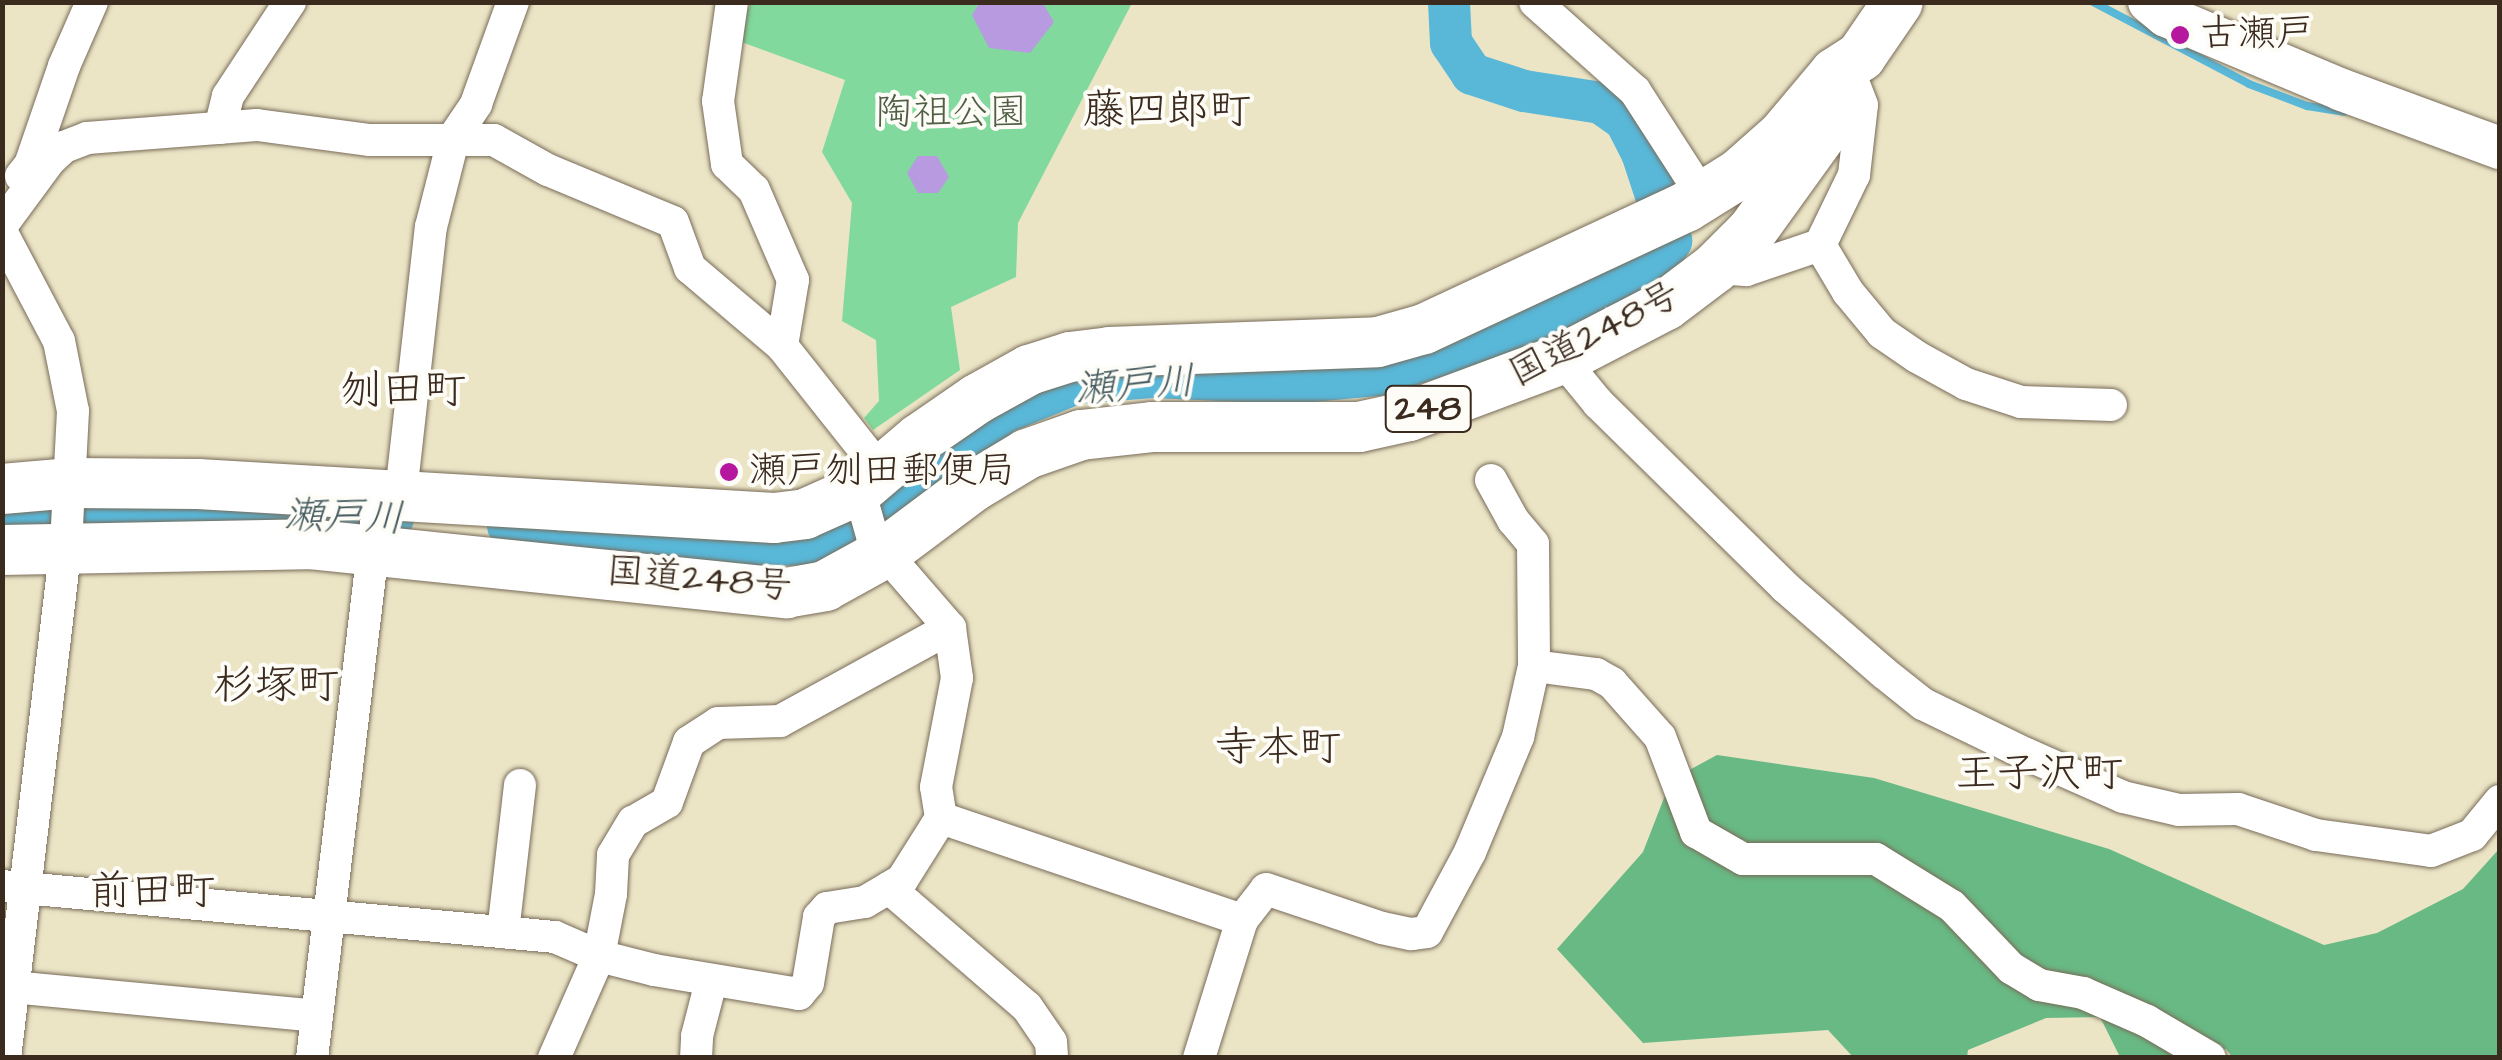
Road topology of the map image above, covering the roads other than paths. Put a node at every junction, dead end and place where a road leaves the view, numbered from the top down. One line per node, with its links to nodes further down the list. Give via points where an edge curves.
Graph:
1 (92, 2): 12 (street, via 30,165)
2 (290, 2): 9 (street, via 228,96)
3 (513, 2): 10 (street, via 476,104)
4 (732, 2): 18 (street, via 718,101 727,164 754,190 793,280)
5 (1535, 2): 13 (street, via 1635,92)
6 (1898, 2): 8 (highway, 国道248号 / 248)
7 (2149, 2): 11 (main road, via 2166,16 2342,90)
8 (1858, 72): 13 (highway, 国道248号 / 248, via 1835,72 1782,136); 16 (street, via 1862,105 1854,175); 17 (highway, 国道248号 / 248, via 1752,231)
9 (220, 128): 10 (street, via 258,124 370,140); 14 (street, via 87,138 64,147)
10 (454, 137): 18 (street, via 494,140 673,222 690,268); 25 (street)
11 (2500, 148)
12 (2, 191)
13 (1695, 203): 22 (highway, 国道248号 / 248, via 1424,329 1378,342 1070,356 1029,370 976,398)
14 (2, 224)
15 (2, 233): 23 (street, via 59,341 72,411)
16 (1820, 245): 17 (street, via 1746,270); 20 (street, via 1882,333 1917,358 2021,402)
17 (1715, 268): 19 (highway, 国道248号 / 248, via 1666,305)
18 (782, 346): 22 (street)
19 (1562, 359): 27 (highway, 国道248号 / 248, via 1463,398 1360,427 1152,427 1082,435 1026,454); 32 (street, via 1784,587 1884,673 1923,704 2026,754 2124,797 2180,810 2238,809 2316,835 2431,851 2472,835)
20 (2111, 405)
21 (1491, 480): 30 (street, via 1533,544)
22 (867, 486): 25 (highway, 国道248号 / 248, via 819,510 774,518); 27 (street)
23 (71, 488): 24 (highway, 国道248号 / 248); 25 (highway, 国道248号 / 248); 26 (street)
24 (2, 489)
25 (381, 514): 26 (highway, 国道248号 / 248); 27 (highway, 国道248号 / 248, via 411,558 786,593 825,586); 36 (street)
26 (66, 539): 28 (highway, 国道248号 / 248); 34 (street)
27 (878, 547): 29 (street)
28 (2, 550)
29 (950, 628): 33 (street, via 957,678 936,787); 39 (street, via 780,721 718,724 689,742 667,802 633,822 613,856)
30 (1534, 666): 37 (street, via 1518,737 1470,852 1427,932 1382,928 1266,889); 49 (street, via 1596,674 1612,683 1660,737 1696,832 1744,859 1876,859 1952,906 2011,968 2039,985 2083,992)
31 (520, 786): 38 (street)
32 (2500, 801)
33 (940, 818): 35 (street, via 902,880); 37 (street)
34 (12, 888): 36 (street); 41 (street)
35 (889, 888): 40 (street, via 865,902 827,908 819,917 808,982 799,994); 47 (street, via 1027,1007 1052,1042)
36 (327, 914): 38 (street); 42 (street)
37 (1242, 920): 48 (street)
38 (503, 932): 39 (street, via 554,938)
39 (600, 956): 40 (street); 45 (street)
40 (711, 982): 46 (street)
41 (12, 987): 42 (street); 43 (street)
42 (316, 1016): 44 (street)
43 (5, 1058)
44 (312, 1058)
45 (554, 1058)
46 (696, 1058)
47 (1052, 1058)
48 (1199, 1058)
49 (2210, 1058)

